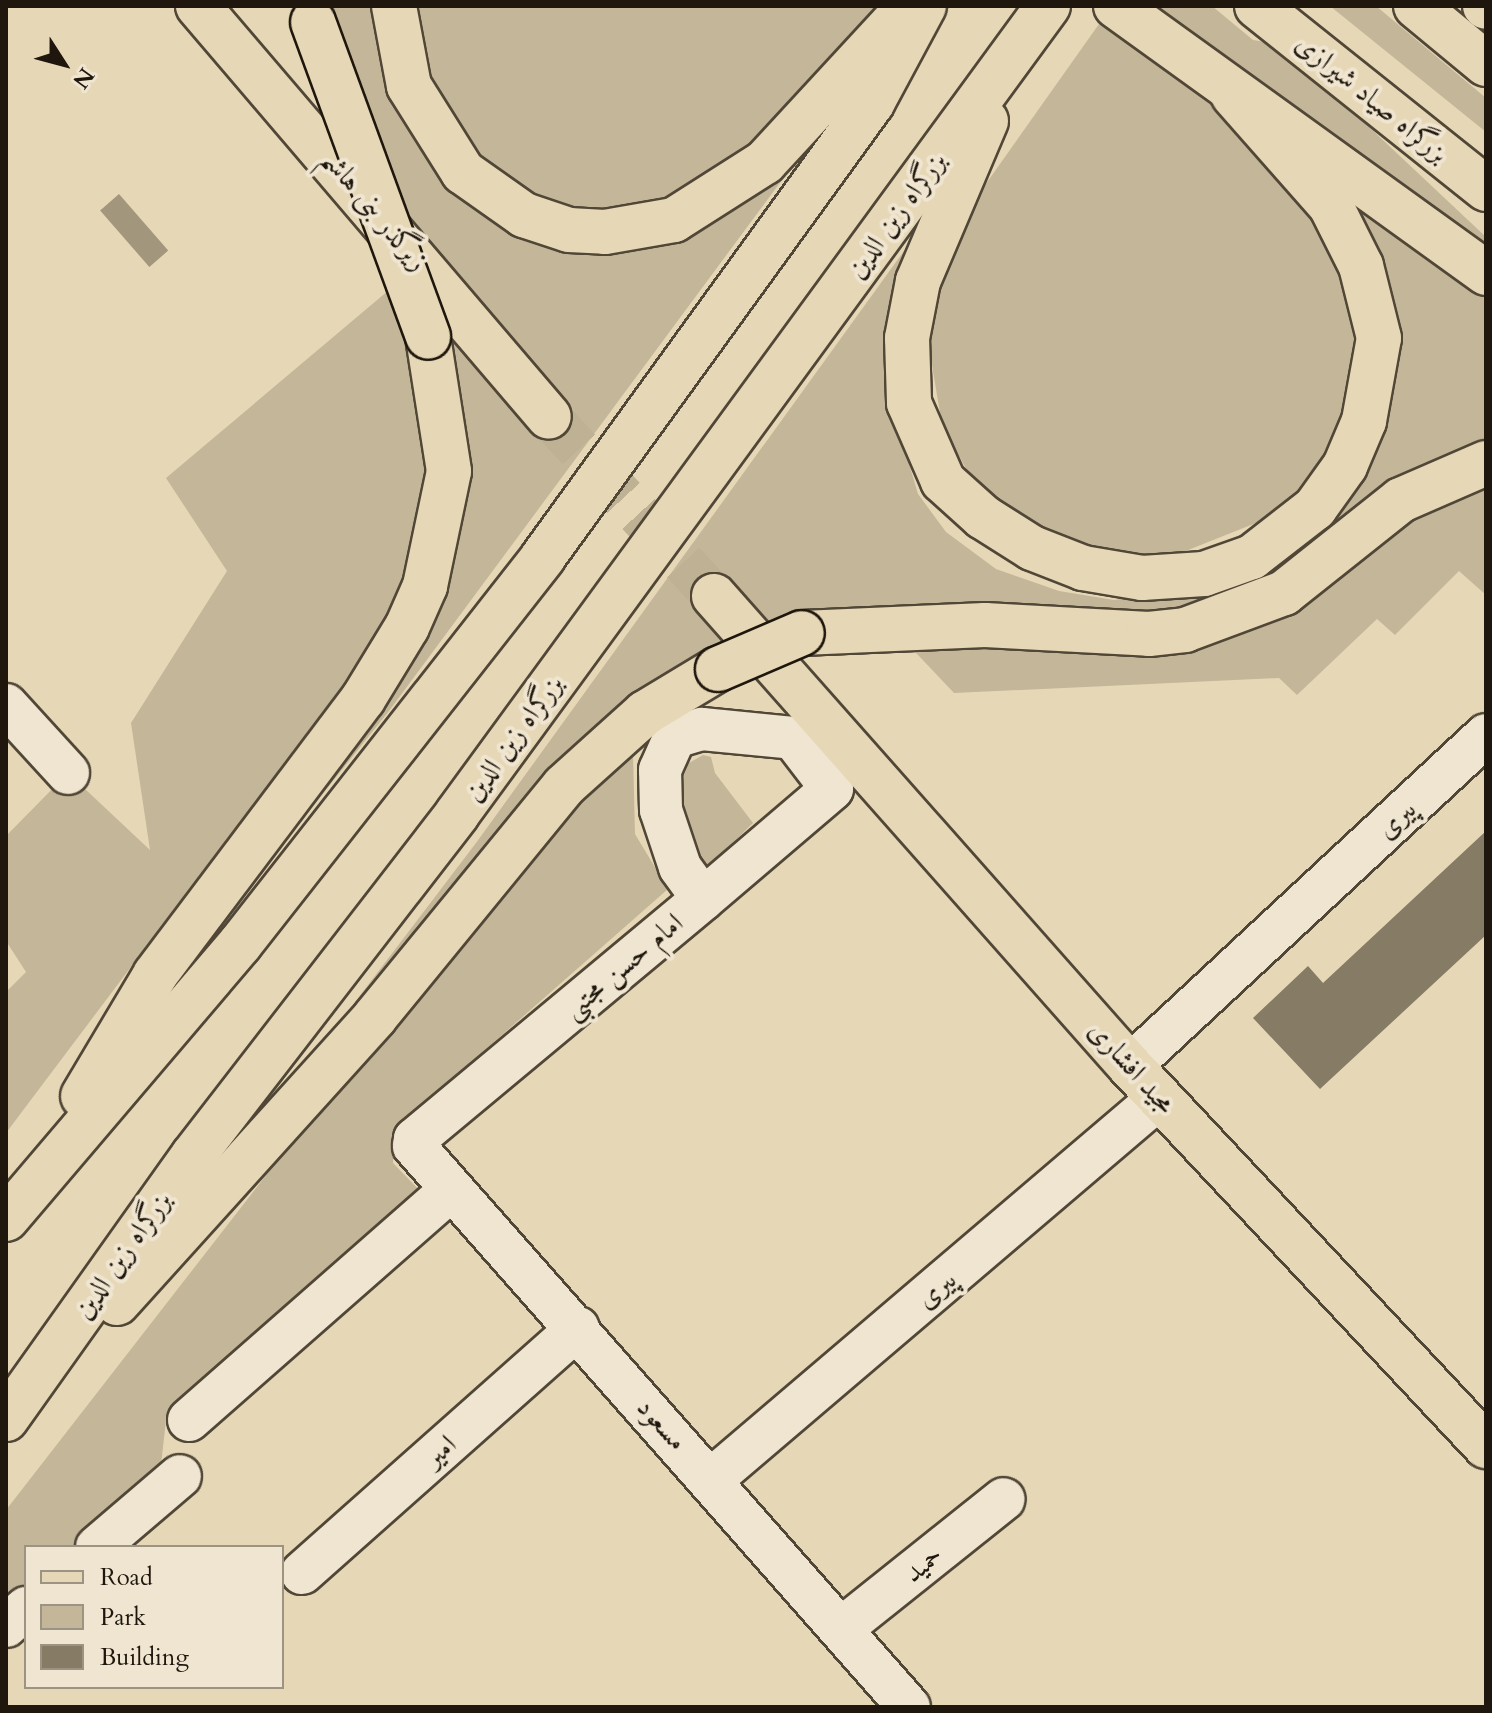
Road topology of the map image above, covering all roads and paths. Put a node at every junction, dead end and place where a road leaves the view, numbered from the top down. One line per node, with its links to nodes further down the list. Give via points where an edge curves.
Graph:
1 (198, 6): 15 (main road, زیرگذر بنی هاشم)
2 (394, 6): 3 (main road, via 409,86 463,172 524,215 569,230 605,232 674,220 765,162)
3 (908, 6)
4 (924, 6): 25 (main road, via 872,103 543,557 240,944)
5 (1048, 6): 10 (main road)
6 (1116, 6): 12 (main road)
7 (1257, 6): 13 (main road, بزرگراه صیاد شیرازی)
8 (1416, 6): 11 (main road)
9 (312, 14): 25 (main road, bridge, via 428,337 449,471 425,586 363,699 155,975)
10 (1015, 53): 12 (main road, via 918,281 907,338 909,403 943,481 983,517 1032,548 1083,568 1142,578 1204,574 1252,557 1315,508 1345,466 1364,421 1379,338 1361,266 1331,206); 29 (main road, بزرگراه زین الدین, via 457,814 193,1156)
11 (1486, 64)
12 (1233, 95): 14 (main road)
13 (1486, 189)
14 (1486, 273)
15 (549, 417)
16 (1486, 463): 31 (main road, bridge, via 1401,500 1284,593 1185,630 1149,634 985,625 802,633 718,669 645,713 564,786 365,1029)
17 (714, 596): 22 (main road, مجید افشاری)
18 (6, 705): 20 (street)
19 (1486, 735): 22 (street, پیری)
20 (68, 773)
21 (703, 899): 21 (street, امام حسن مجتبی, via 832,789 793,738 702,729 675,737 660,770 661,810 680,867); 24 (street, امام حسن مجتبی)
22 (1130, 1066): 23 (main road, مجید افشاری)
23 (1159, 1098): 32 (main road, مجید افشاری); 34 (street, پیری)
24 (414, 1143): 26 (street, مسعود)
25 (34, 1179): 27 (main road)
26 (450, 1191): 28 (street, مسعود); 30 (street)
27 (6, 1219)
28 (578, 1328): 34 (street, مسعود); 37 (street, امیر)
29 (6, 1419)
30 (189, 1420)
31 (6, 1427)
32 (1486, 1446)
33 (180, 1476): 36 (street)
34 (712, 1479): 40 (street, مسعود)
35 (1004, 1499): 40 (street, حمید)
36 (99, 1545)
37 (302, 1573)
38 (24, 1610): 39 (street)
39 (6, 1626)
40 (841, 1629): 41 (street, مسعود)
41 (909, 1707)

